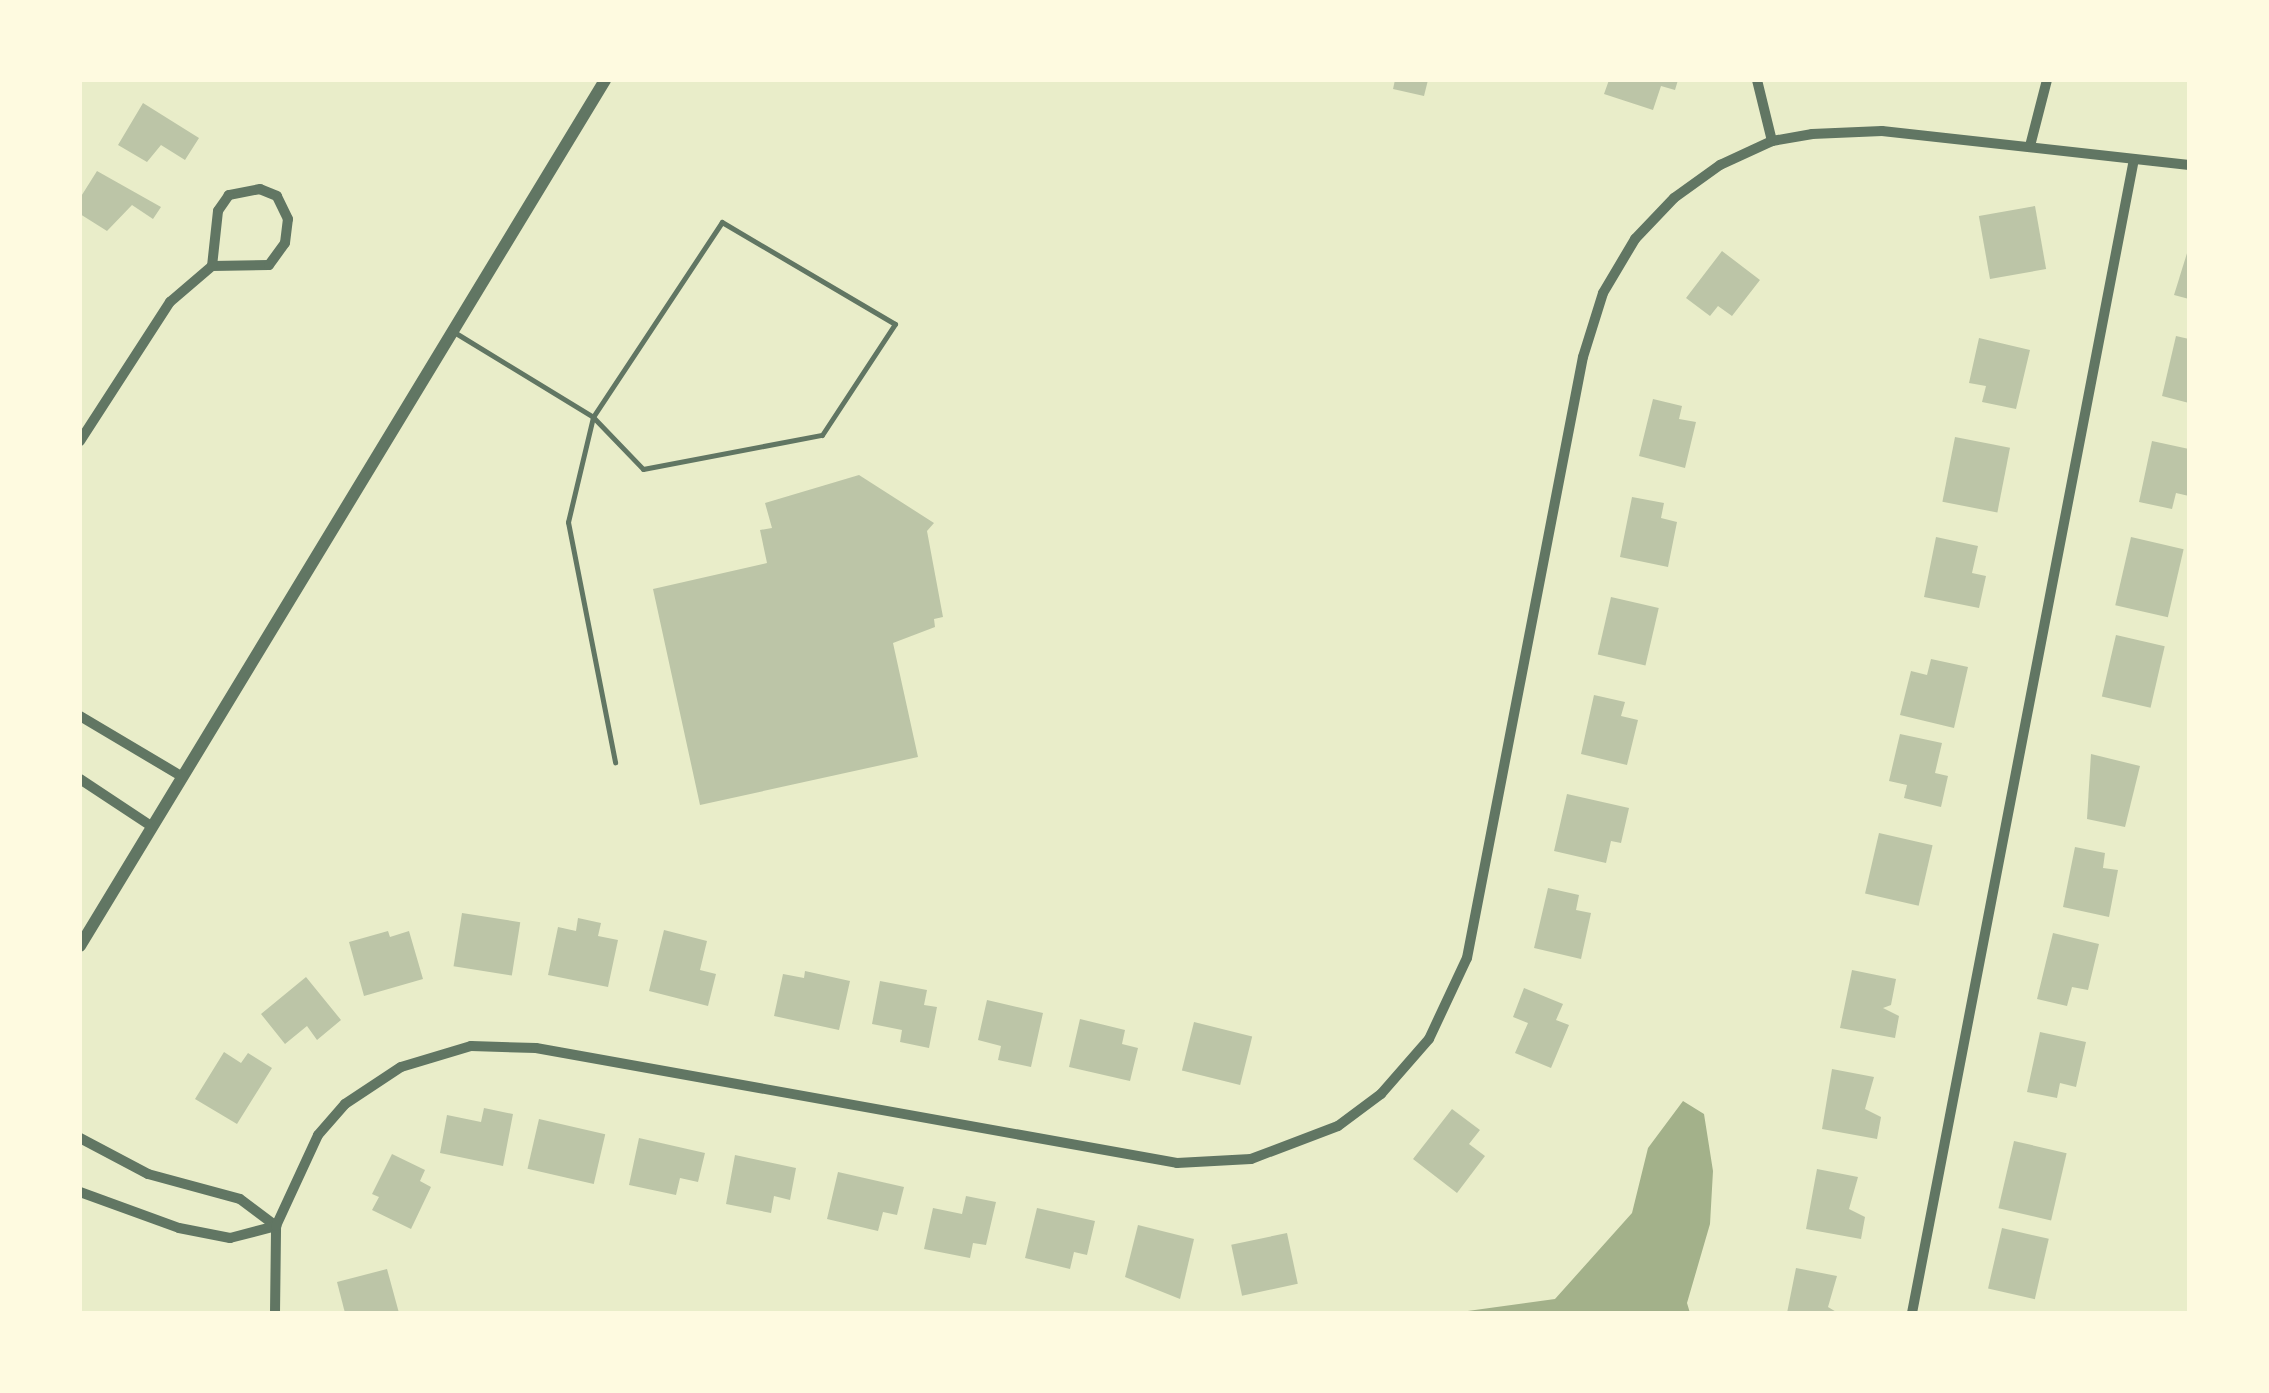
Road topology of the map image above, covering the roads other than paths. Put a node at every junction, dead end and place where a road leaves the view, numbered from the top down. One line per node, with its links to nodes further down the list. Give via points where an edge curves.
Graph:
1 (604, 80): 9 (street)
2 (1757, 80): 4 (street)
3 (2047, 80): 5 (street)
4 (1772, 141): 5 (street, via 1855,130); 20 (street, via 1720,165 1674,198 1635,239 1602,293 1583,358 1466,958 1428,1039 1361,1112 1314,1139 1251,1159 1177,1164 536,1048 471,1046 401,1066 345,1104 300,1162)
5 (2030, 146): 6 (street)
6 (2134, 159): 7 (street); 22 (street)
7 (2189, 165)
8 (212, 266): 8 (street, via 268,265 286,243 288,219 277,196 260,188 229,196 218,211); 11 (street, via 170,302)
9 (454, 332): 10 (lane); 14 (street)
10 (593, 417): 10 (lane, via 643,469 822,436 895,324 722,222); 13 (lane, via 568,522)
11 (80, 441)
12 (80, 716): 14 (street)
13 (614, 762)
14 (181, 776): 16 (street)
15 (80, 779): 16 (street)
16 (151, 826): 17 (street)
17 (80, 946)
18 (80, 1138): 20 (street, via 148,1174 240,1199)
19 (80, 1192): 20 (street, via 179,1228 230,1238)
20 (276, 1226): 21 (street)
21 (275, 1313)
22 (1912, 1313)

